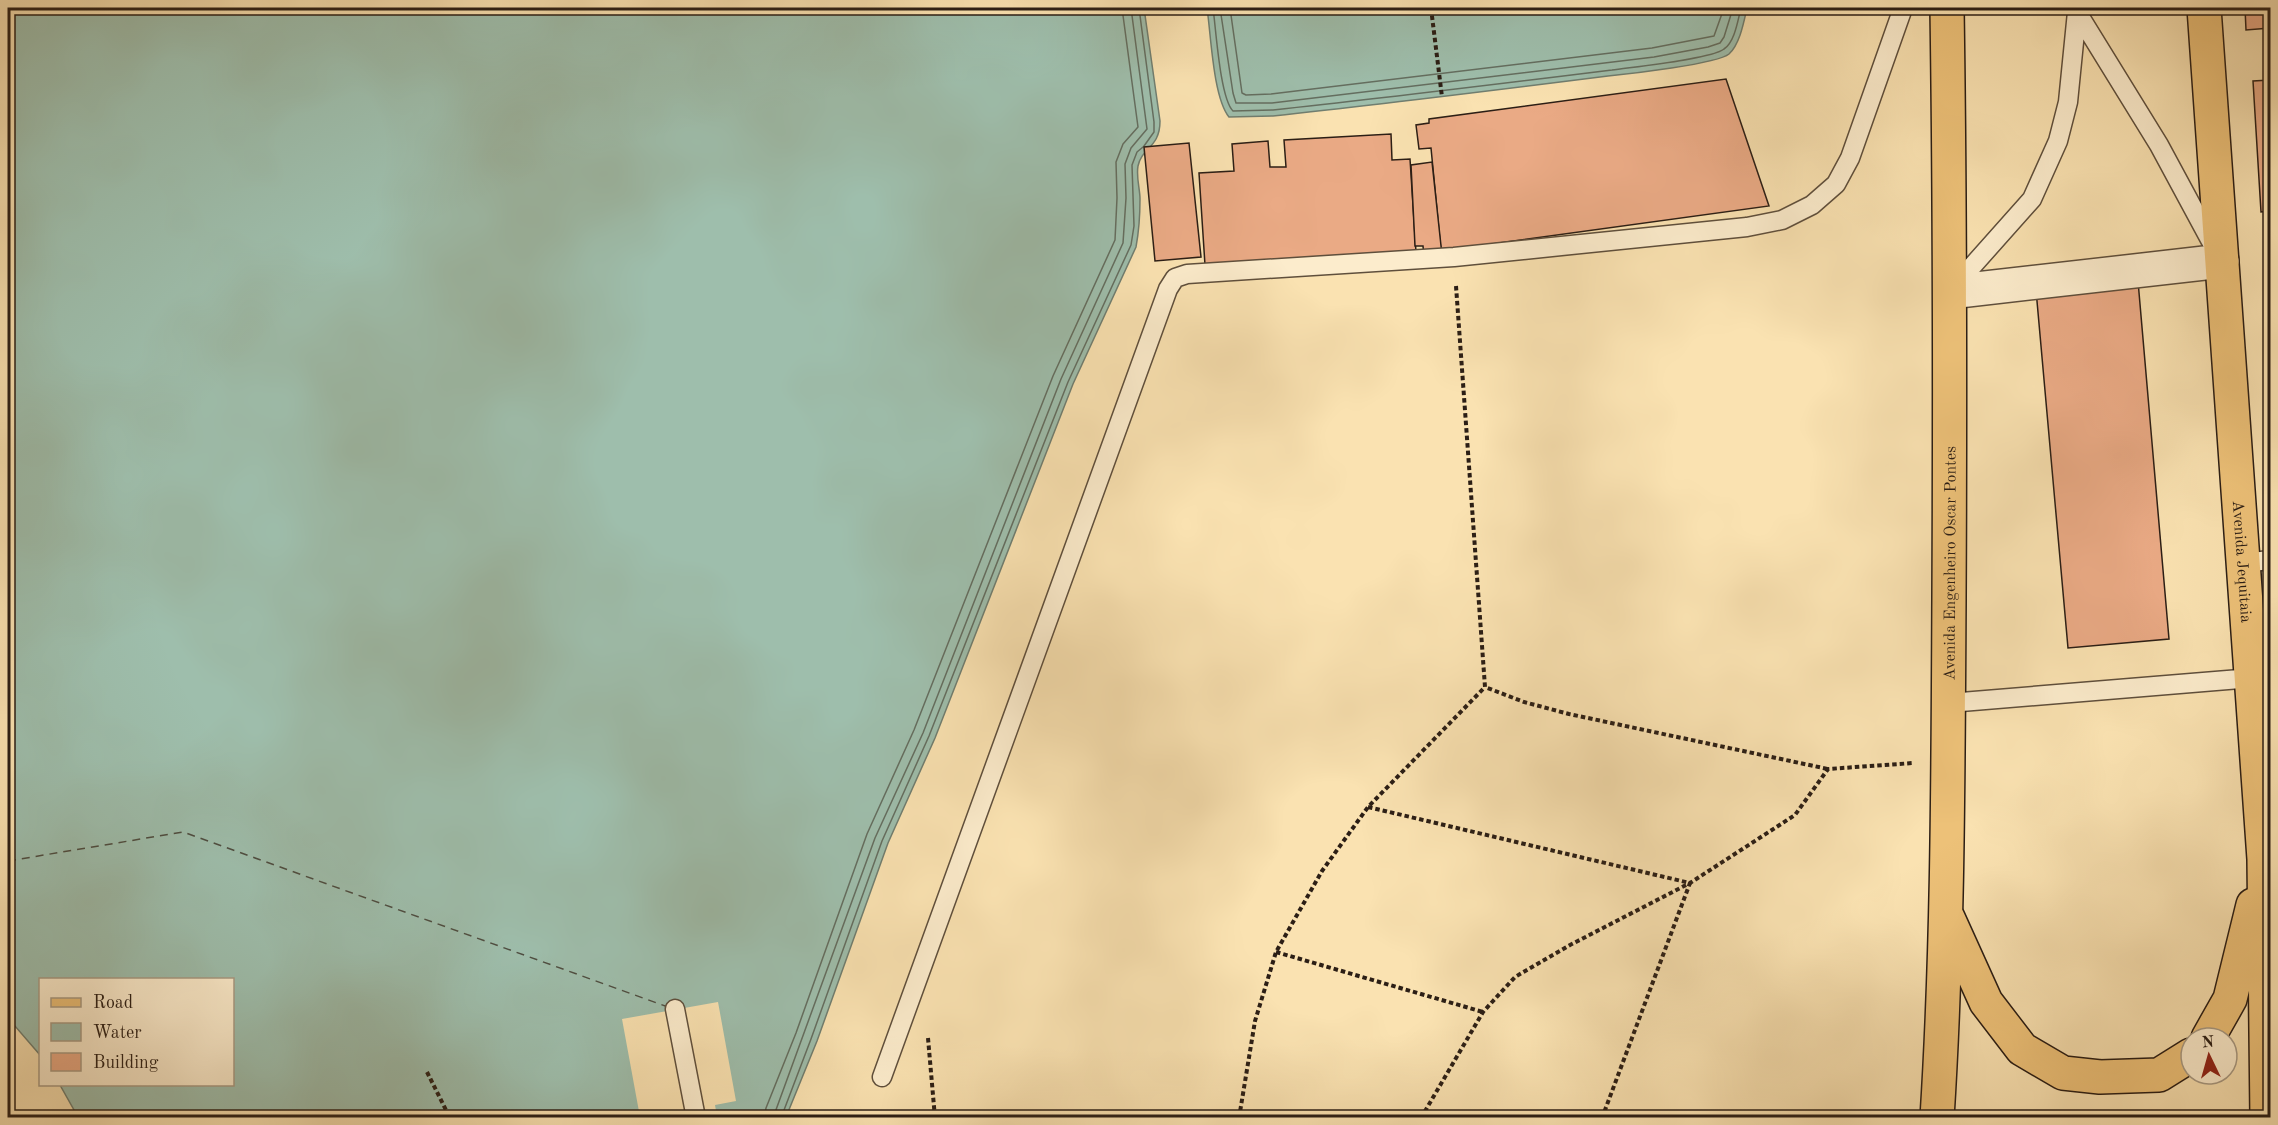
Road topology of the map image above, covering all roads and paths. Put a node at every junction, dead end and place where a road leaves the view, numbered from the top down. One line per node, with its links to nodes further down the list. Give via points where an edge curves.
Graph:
1 (1431, 8): 6 (path)
2 (1903, 8): 7 (lane, via 1850,158 1836,184 1812,205 1782,220 1747,227)
3 (1947, 8): 9 (main road, Avenida Engenheiro Oscar Pontes)
4 (2204, 8): 8 (main road, Avenida Jequitaia)
5 (2077, 10): 8 (lane, via 2159,145); 9 (lane, via 2068,102 2058,141 2032,199)
6 (1442, 97)
7 (1454, 257): 12 (path); 27 (lane, via 1187,274 1175,278)
8 (2222, 261): 9 (street); 10 (main road, Avenida Jequitaia)
9 (1950, 292): 13 (main road, Avenida Engenheiro Oscar Pontes)
10 (2257, 561): 11 (main road, Avenida Jequitaia)
11 (2252, 678): 13 (lane); 17 (main road, Avenida Jequitaia)
12 (1485, 687): 15 (path, via 1569,714); 16 (path)
13 (1949, 703): 14 (main road, Avenida Engenheiro Oscar Pontes)
14 (1948, 761): 15 (path); 19 (main road, Avenida Engenheiro Oscar Pontes)
15 (1828, 769): 18 (path, via 1795,815)
16 (1368, 807): 18 (path); 20 (path, via 1322,871)
17 (2264, 859): 23 (main road, via 2230,999); 35 (main road, Avenida Jequitaia)
18 (1690, 883): 22 (path, via 1515,977); 33 (path)
19 (1945, 911): 25 (main road, via 1986,1002 2022,1049 2063,1072 2100,1077 2159,1075); 34 (main road, Avenida Engenheiro Oscar Pontes)
20 (1276, 952): 22 (path); 31 (path, via 1254,1021)
21 (675, 1009): 29 (lane)
22 (1484, 1012): 32 (path)
23 (2215, 1026)
24 (928, 1038): 30 (path)
25 (2179, 1062)
26 (427, 1072): 28 (path)
27 (882, 1077)
28 (450, 1118)
29 (696, 1118)
30 (935, 1118)
31 (1239, 1118)
32 (1421, 1118)
33 (1602, 1118)
34 (1937, 1118)
35 (2267, 1118)

